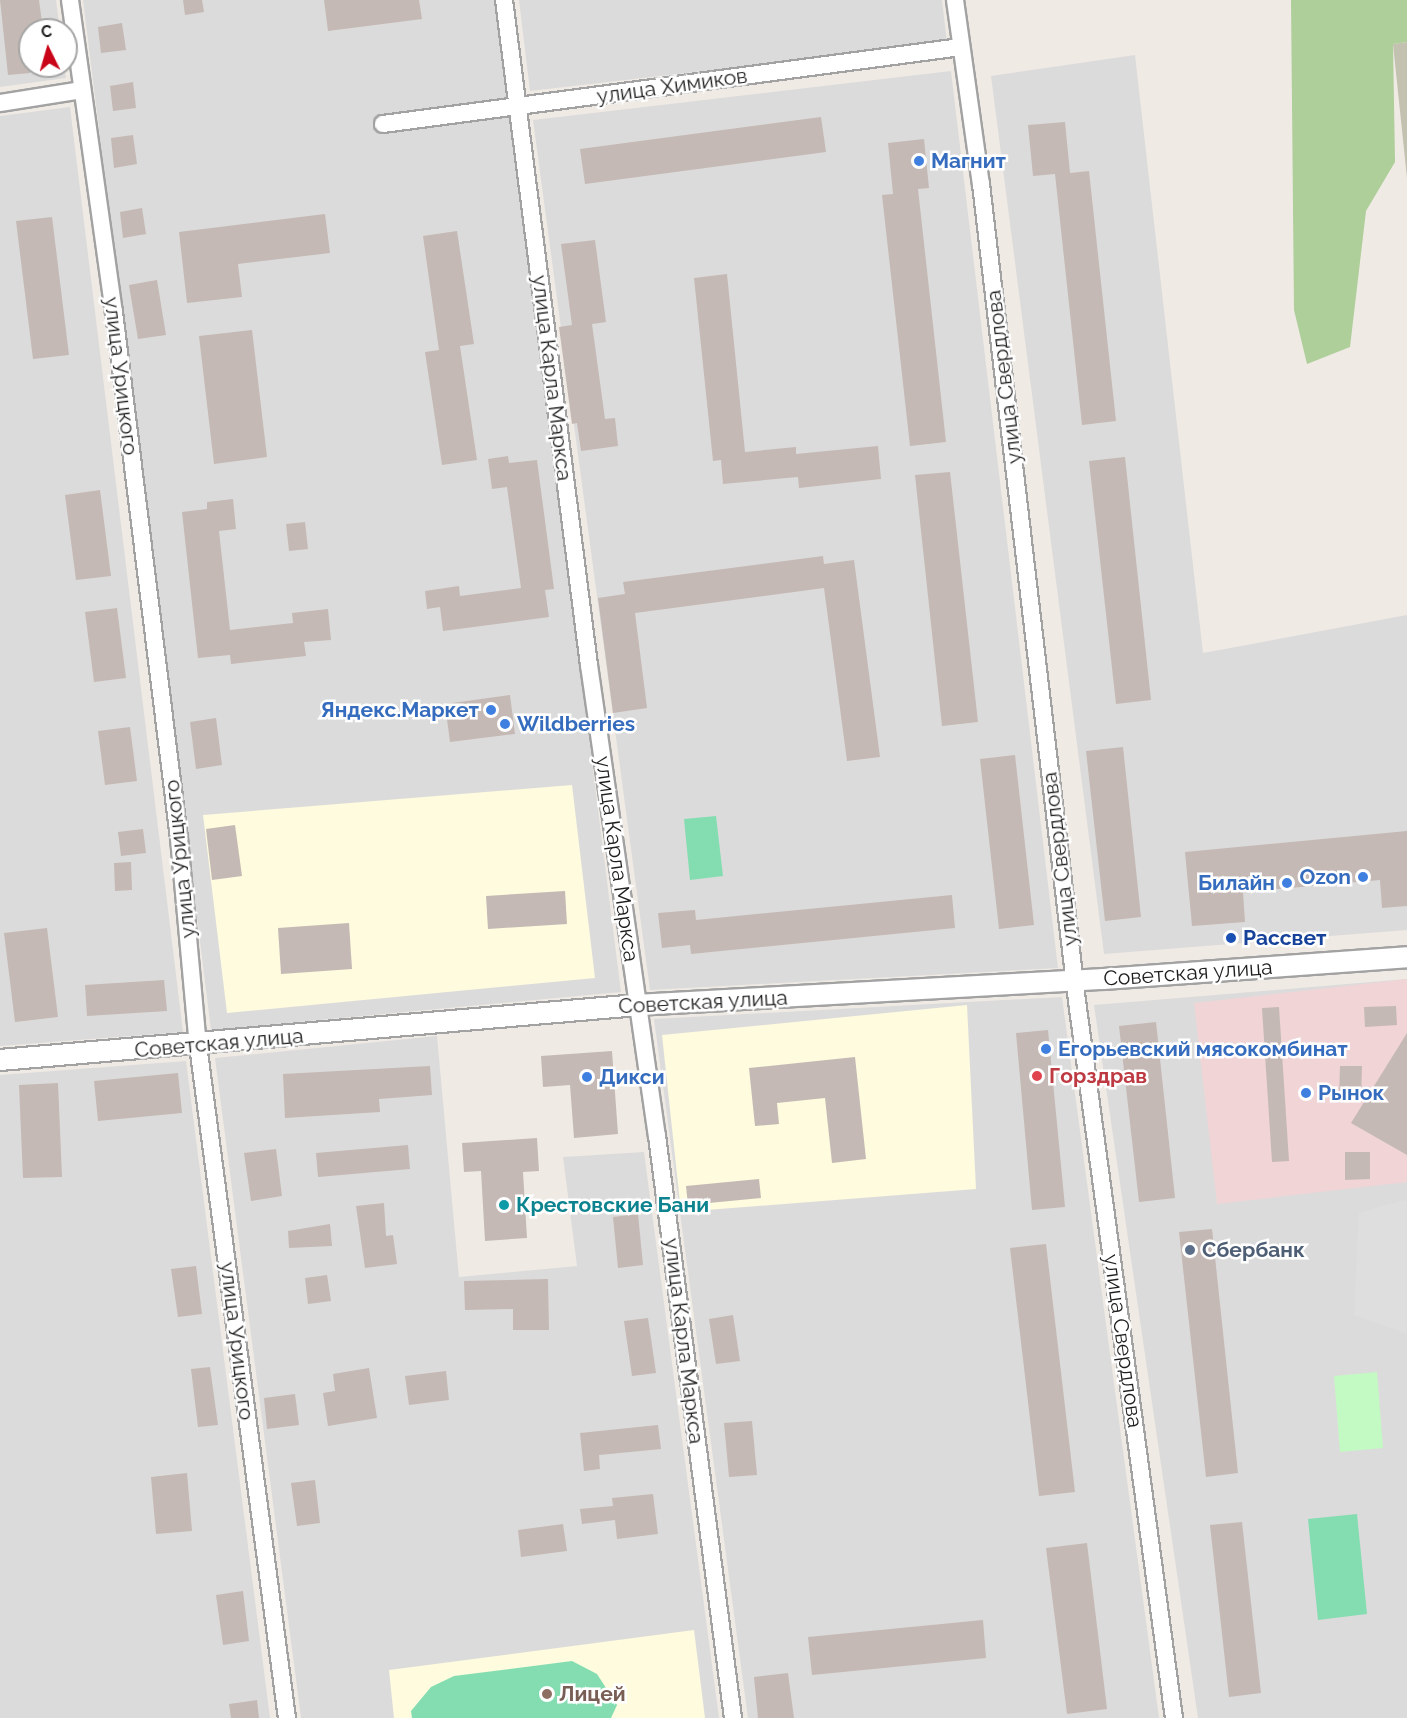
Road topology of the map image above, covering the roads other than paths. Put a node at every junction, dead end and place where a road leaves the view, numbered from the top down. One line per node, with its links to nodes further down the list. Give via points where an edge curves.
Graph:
1 (70, 0): 5 (street, улица Урицкого)
2 (504, 0): 7 (street, улица Карла Маркса)
3 (955, 0): 4 (street, улица Свердлова)
4 (961, 47): 7 (street, улица Химиков); 10 (street, улица Свердлова, via 983,196)
5 (82, 90): 6 (street); 12 (street, улица Урицкого, via 180,838)
6 (0, 102)
7 (517, 107): 8 (street, улица Химиков); 11 (street, улица Карла Маркса)
8 (383, 124)
9 (1407, 957): 10 (street, Советская улица)
10 (1074, 981): 11 (street, Советская улица); 16 (street, улица Свердлова)
11 (637, 1005): 12 (street, Советская улица); 15 (street, улица Карла Маркса)
12 (198, 1045): 13 (street, Советская улица); 14 (street, улица Урицкого)
13 (0, 1060)
14 (287, 1718)
15 (733, 1718)
16 (1174, 1718)

